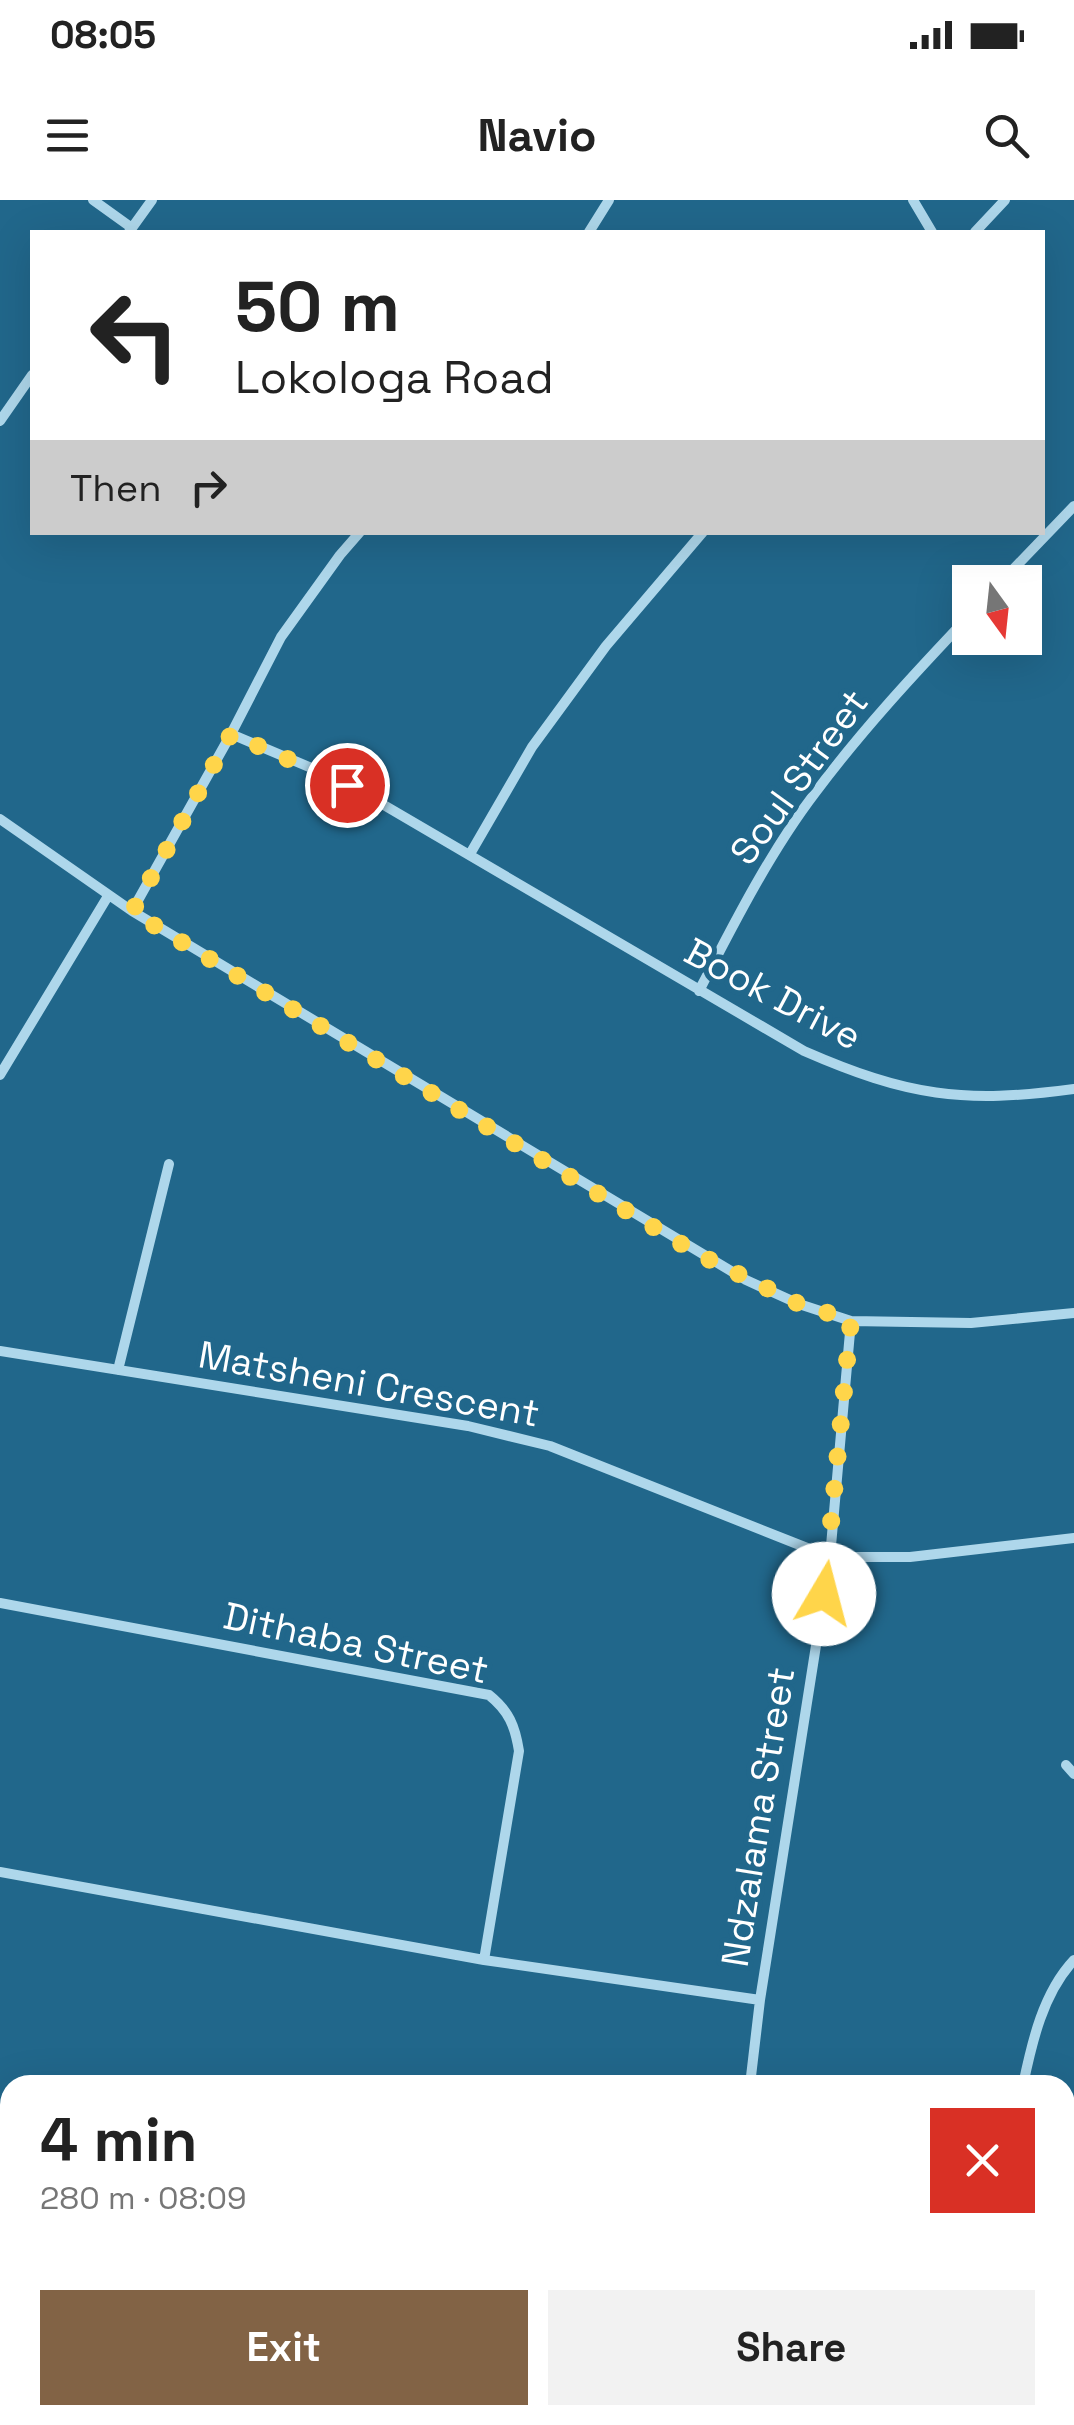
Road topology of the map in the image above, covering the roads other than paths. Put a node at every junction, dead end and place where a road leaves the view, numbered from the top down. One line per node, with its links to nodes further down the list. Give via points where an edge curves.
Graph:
1 (93, 200): 6 (street)
2 (152, 200): 6 (street)
3 (609, 200): 7 (street)
4 (913, 200): 8 (street)
5 (1005, 200): 9 (street)
6 (130, 230)
7 (590, 230)
8 (931, 230)
9 (978, 230)
10 (30, 378): 11 (street)
11 (0, 421)
12 (1074, 506): 15 (street)
13 (357, 535): 17 (street, via 281,637)
14 (700, 535): 19 (street, via 532,747)
15 (1017, 565)
16 (952, 635): 22 (street, Soul Street, via 880,710 812,797)
17 (231, 734): 19 (street, Book Drive, via 328,775); 21 (street)
18 (0, 818): 20 (street)
19 (470, 854): 22 (street, Book Drive)
20 (108, 896): 21 (street); 23 (street)
21 (132, 912): 27 (street, via 698,1254 799,1304)
22 (699, 991): 24 (street, Book Drive, via 804,1051 904,1089 956,1097)
23 (0, 1075)
24 (1074, 1089)
25 (168, 1164): 29 (street)
26 (1074, 1313): 27 (street, via 972,1322)
27 (851, 1320): 31 (street, Ndzalama Street)
28 (0, 1352): 29 (street, Matsheni Crescent)
29 (118, 1370): 31 (street, Matsheni Crescent, via 468,1426 550,1446)
30 (1074, 1538): 31 (street, via 910,1557)
31 (830, 1556): 36 (street, Ndzalama Street)
32 (0, 1602): 34 (street, Dithaba Street, via 488,1696 505,1708 519,1751)
33 (0, 1872): 34 (street)
34 (484, 1960): 36 (street)
35 (1074, 1960): 38 (street, via 1046,2004)
36 (760, 2000): 37 (street, Ndzalama Street)
37 (751, 2075)
38 (1025, 2075)

